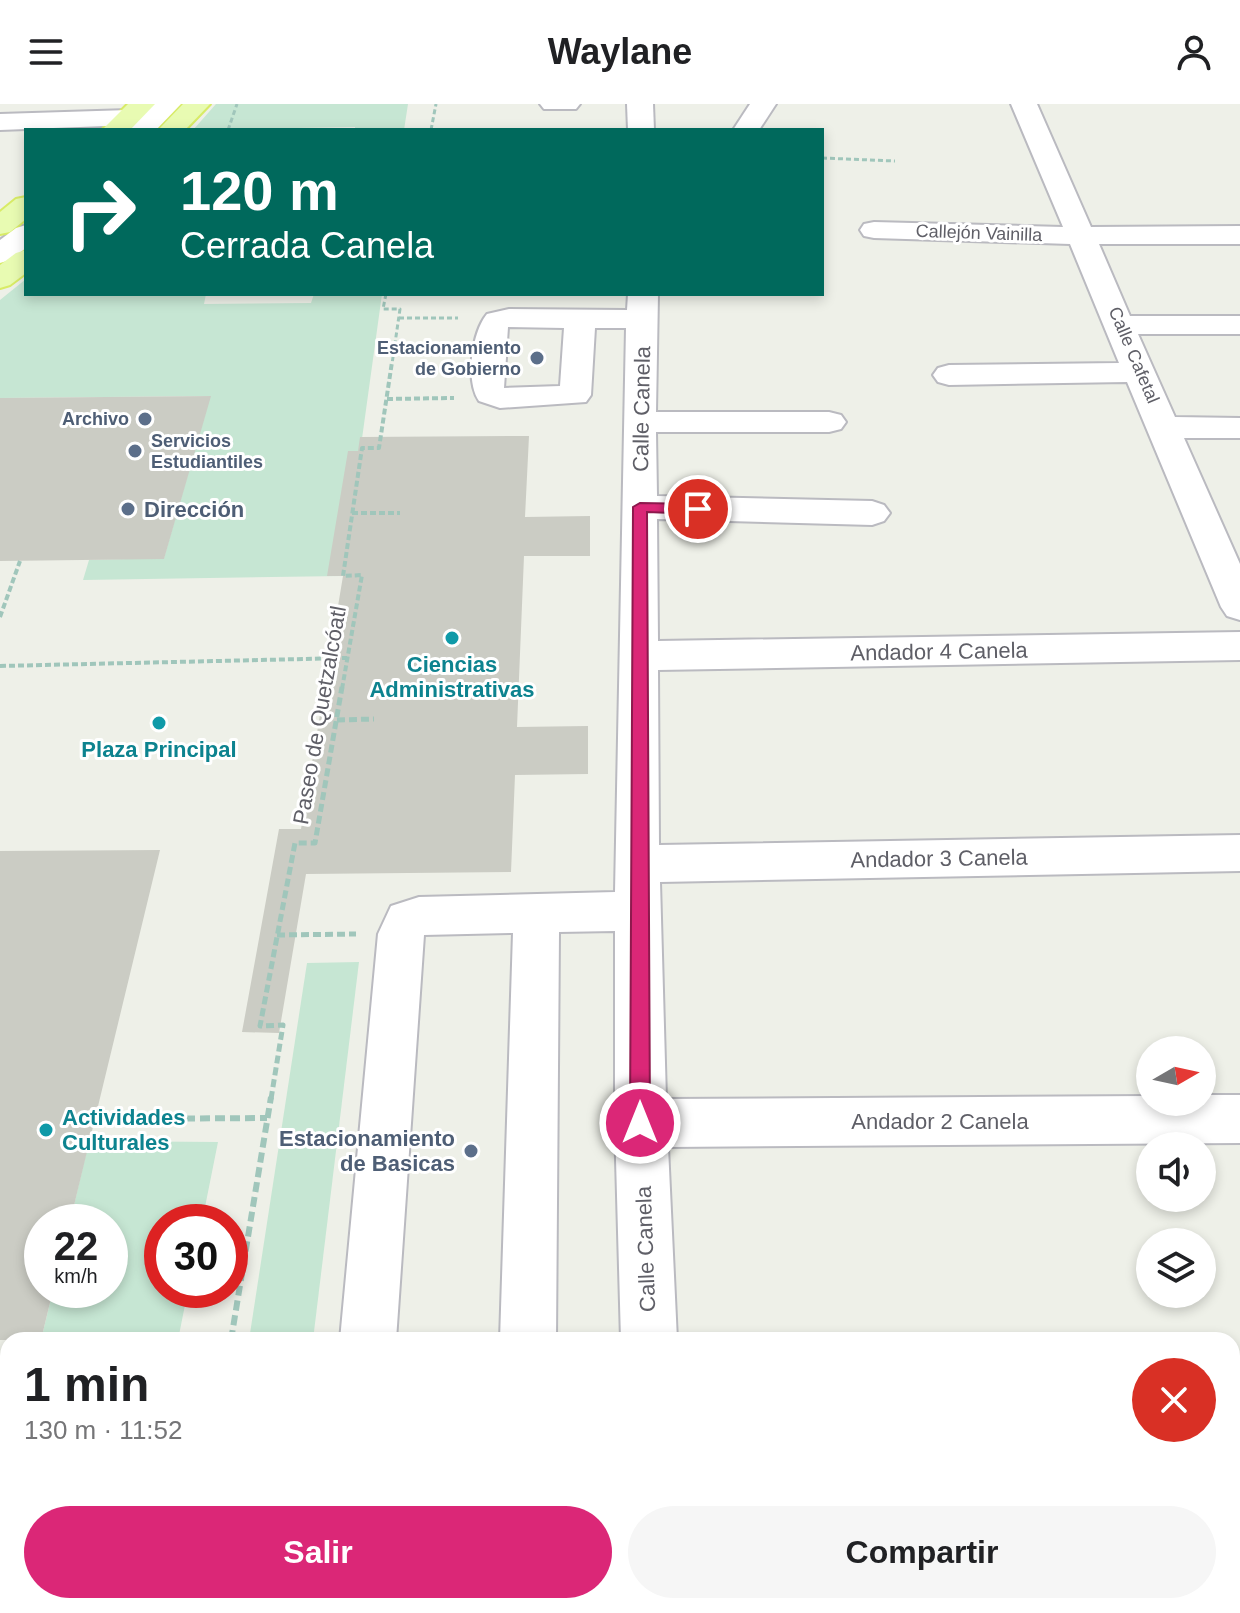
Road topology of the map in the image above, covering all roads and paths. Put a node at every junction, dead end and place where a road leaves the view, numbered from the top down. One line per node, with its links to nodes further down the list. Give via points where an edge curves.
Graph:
1 (168, 104): 11 (street)
2 (197, 104): 13 (main road)
3 (237, 104): 14 (path)
4 (436, 104): 15 (path)
5 (553, 104): 6 (street)
6 (567, 104)
7 (631, 104): 8 (street)
8 (640, 104): 16 (street)
9 (763, 104): 17 (street)
10 (1024, 104): 25 (street, Calle Cafetal)
11 (132, 120): 12 (street)
12 (0, 122)
13 (173, 128)
14 (229, 128)
15 (431, 128)
16 (641, 128)
17 (747, 128)
18 (24, 139): 19 (street)
19 (0, 140)
20 (824, 158): 21 (path)
21 (895, 161)
22 (13, 220): 26 (street)
23 (874, 230): 25 (street, Callejón Vainilla)
24 (1240, 235): 25 (street, Callejón Vainilla)
25 (1084, 236): 34 (street, Calle Cafetal)
26 (0, 254)
27 (24, 261): 28 (main road)
28 (0, 279)
29 (386, 296): 31 (path, via 383,309 400,309)
30 (643, 306): 32 (street); 40 (street, Calle Canela)
31 (399, 318): 33 (path); 39 (path, Paseo de Quetzalcóatl)
32 (580, 319): 33 (street); 38 (street, via 575,395)
33 (498, 320): 38 (street, via 493,326)
34 (1121, 325): 35 (street); 36 (street, Calle Cafetal)
35 (1240, 325)
36 (1141, 372): 37 (street); 42 (street, Calle Cafetal)
37 (949, 375)
38 (490, 394): 39 (path)
39 (387, 399): 45 (path, Paseo de Quetzalcóatl, via 379,448 362,448)
40 (641, 422): 41 (street); 44 (street, Calle Canela)
41 (829, 422)
42 (1165, 427): 43 (street); 48 (street, Calle Cafetal)
43 (1240, 428)
44 (640, 507): 47 (street); 53 (street, Calle Canela)
45 (352, 513): 46 (path); 54 (path, Paseo de Quetzalcóatl, via 343,576 362,575)
46 (400, 513)
47 (872, 513)
48 (1224, 530): 50 (street, Calle Cafetal)
49 (20, 561): 51 (path)
50 (1240, 607)
51 (0, 617)
52 (1240, 646): 53 (street, Andador 4 Canela)
53 (638, 656): 59 (street, Calle Canela)
54 (347, 658): 55 (path); 57 (path, Paseo de Quetzalcóatl)
55 (0, 666)
56 (374, 719): 57 (path)
57 (337, 720): 63 (path, Paseo de Quetzalcóatl, via 315,843 295,843)
58 (1240, 853): 59 (street, Andador 3 Canela)
59 (639, 864): 60 (street, Calle Canela)
60 (639, 911): 61 (street); 67 (street, Calle Canela)
61 (536, 913): 62 (street, via 419,916 407,920); 70 (street)
62 (401, 934): 63 (path); 69 (street)
63 (277, 935): 64 (path, Paseo de Quetzalcóatl, via 260,1026 283,1025)
64 (267, 1118): 65 (path); 68 (path, Paseo de Quetzalcóatl)
65 (95, 1119)
66 (1240, 1119): 67 (street, Andador 2 Canela)
67 (640, 1123): 71 (street, Calle Canela)
68 (232, 1332)
69 (369, 1332)
70 (528, 1332)
71 (649, 1332)

